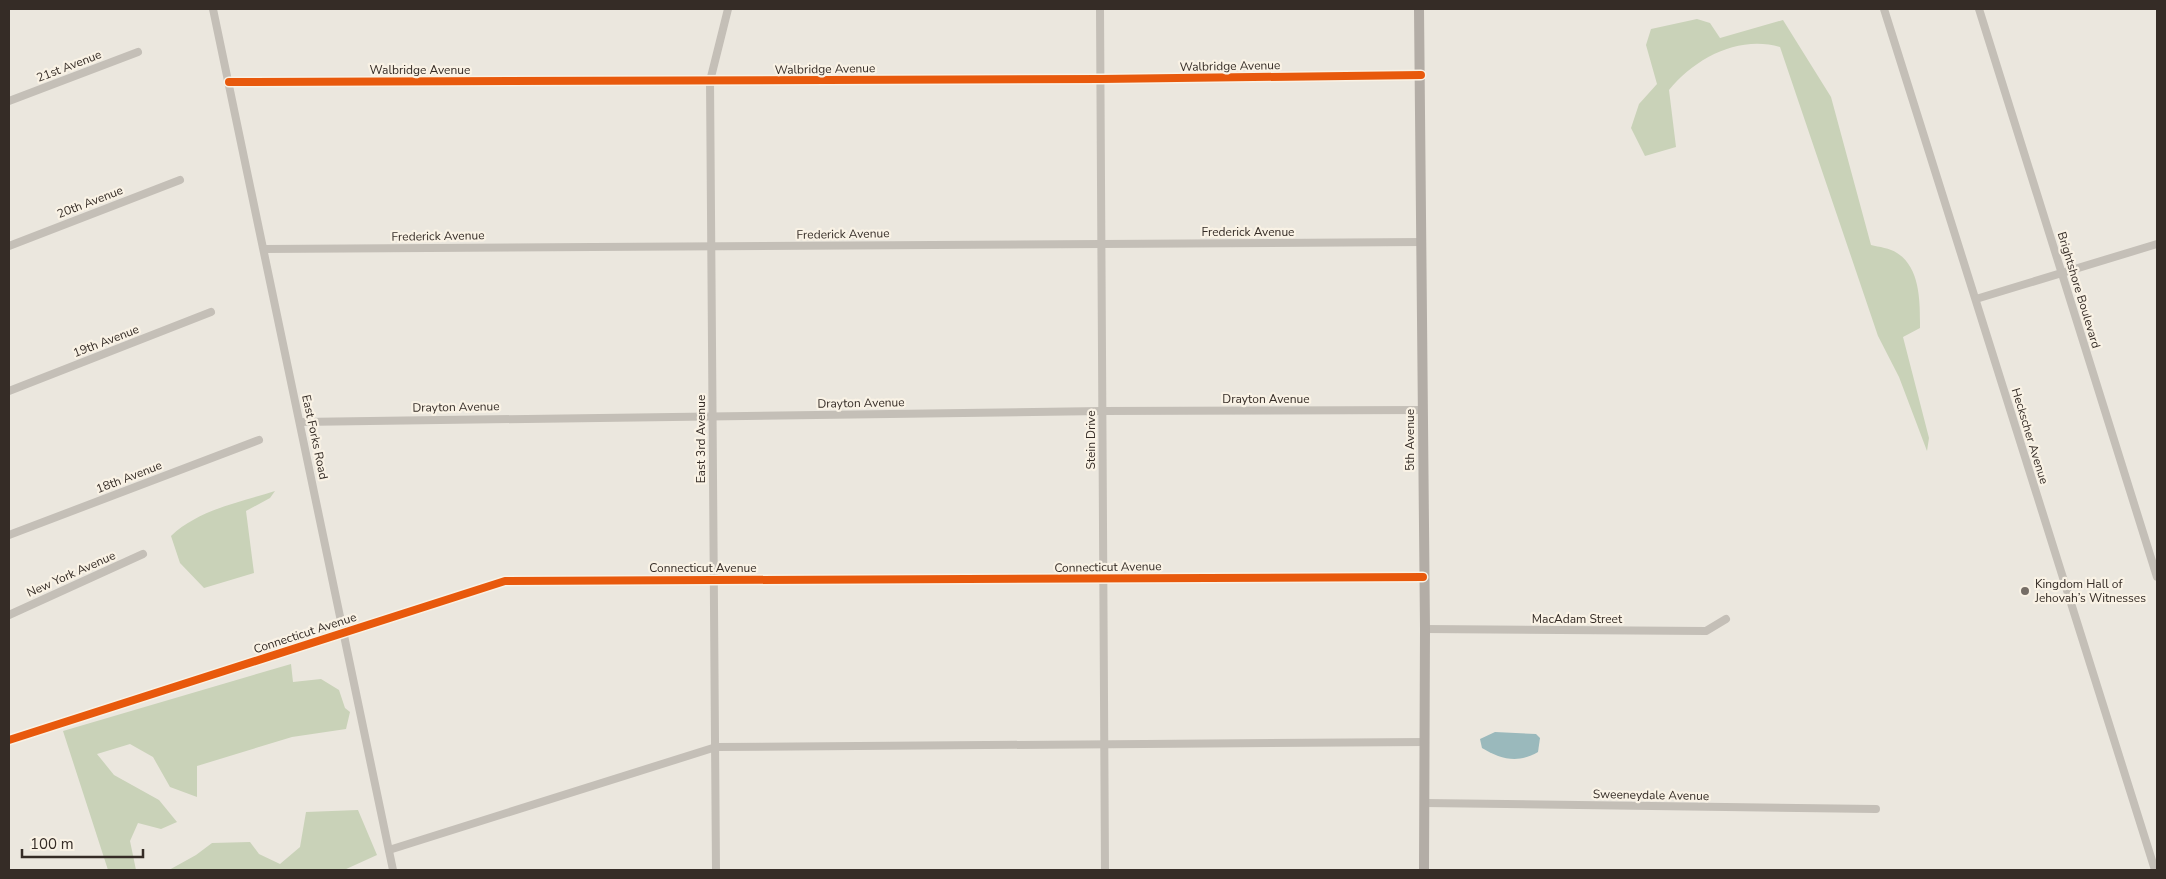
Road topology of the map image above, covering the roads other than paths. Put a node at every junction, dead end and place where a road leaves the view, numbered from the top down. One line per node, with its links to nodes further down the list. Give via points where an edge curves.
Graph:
1 (213, 9): 11 (street, East Forks Road)
2 (728, 9): 10 (street, East 3rd Avenue)
3 (1100, 9): 9 (street, Stein Drive)
4 (1419, 9): 8 (main road, 5th Avenue)
5 (1884, 9): 21 (street, Heckscher Avenue)
6 (1979, 9): 20 (street, Brightshore Boulevard)
7 (138, 52): 12 (street, 21st Avenue)
8 (1421, 75): 9 (street, Walbridge Avenue); 14 (main road, 5th Avenue)
9 (1101, 79): 10 (street, Walbridge Avenue); 15 (street, Stein Drive)
10 (710, 81): 11 (street, Walbridge Avenue); 18 (street, East 3rd Avenue)
11 (229, 82): 19 (street, East Forks Road)
12 (9, 101)
13 (180, 180): 17 (street, 20th Avenue)
14 (1422, 242): 15 (street, Frederick Avenue); 24 (main road, 5th Avenue)
15 (1102, 244): 18 (street, Frederick Avenue); 25 (street, Stein Drive)
16 (2157, 244): 20 (street)
17 (9, 246)
18 (712, 246): 19 (street, Frederick Avenue); 26 (street, East 3rd Avenue)
19 (264, 250): 27 (street, East Forks Road)
20 (2062, 273): 21 (street); 32 (street, Brightshore Boulevard)
21 (1976, 299): 50 (street, Heckscher Avenue)
22 (211, 312): 23 (street, 19th Avenue)
23 (9, 391)
24 (1422, 410): 25 (street, Drayton Avenue); 31 (main road, 5th Avenue)
25 (1102, 411): 26 (street, Drayton Avenue); 33 (street, Stein Drive)
26 (712, 416): 27 (street, Drayton Avenue); 34 (street, East 3rd Avenue)
27 (300, 422): 38 (street, East Forks Road)
28 (258, 440): 29 (street, 18th Avenue)
29 (9, 536)
30 (143, 554): 35 (street, New York Avenue)
31 (1423, 577): 33 (street, Connecticut Avenue); 37 (main road, 5th Avenue)
32 (2157, 577)
33 (1103, 579): 34 (street, Connecticut Avenue); 41 (street, Stein Drive)
34 (714, 580): 38 (street, Connecticut Avenue, via 505,581); 42 (street, East 3rd Avenue)
35 (9, 615)
36 (1726, 619): 37 (street, MacAdam Street, via 1706,631)
37 (1425, 629): 40 (main road, 5th Avenue)
38 (344, 633): 39 (street, Connecticut Avenue); 45 (street, East Forks Road)
39 (9, 740)
40 (1425, 742): 41 (street); 43 (main road, 5th Avenue)
41 (1104, 744): 42 (street); 48 (street, Stein Drive)
42 (716, 748): 45 (street); 47 (street, East 3rd Avenue)
43 (1425, 803): 44 (street, Sweeneydale Avenue); 49 (main road, 5th Avenue)
44 (1876, 809)
45 (389, 850): 46 (street, East Forks Road)
46 (393, 870)
47 (716, 870)
48 (1105, 870)
49 (1424, 870)
50 (2155, 870)

